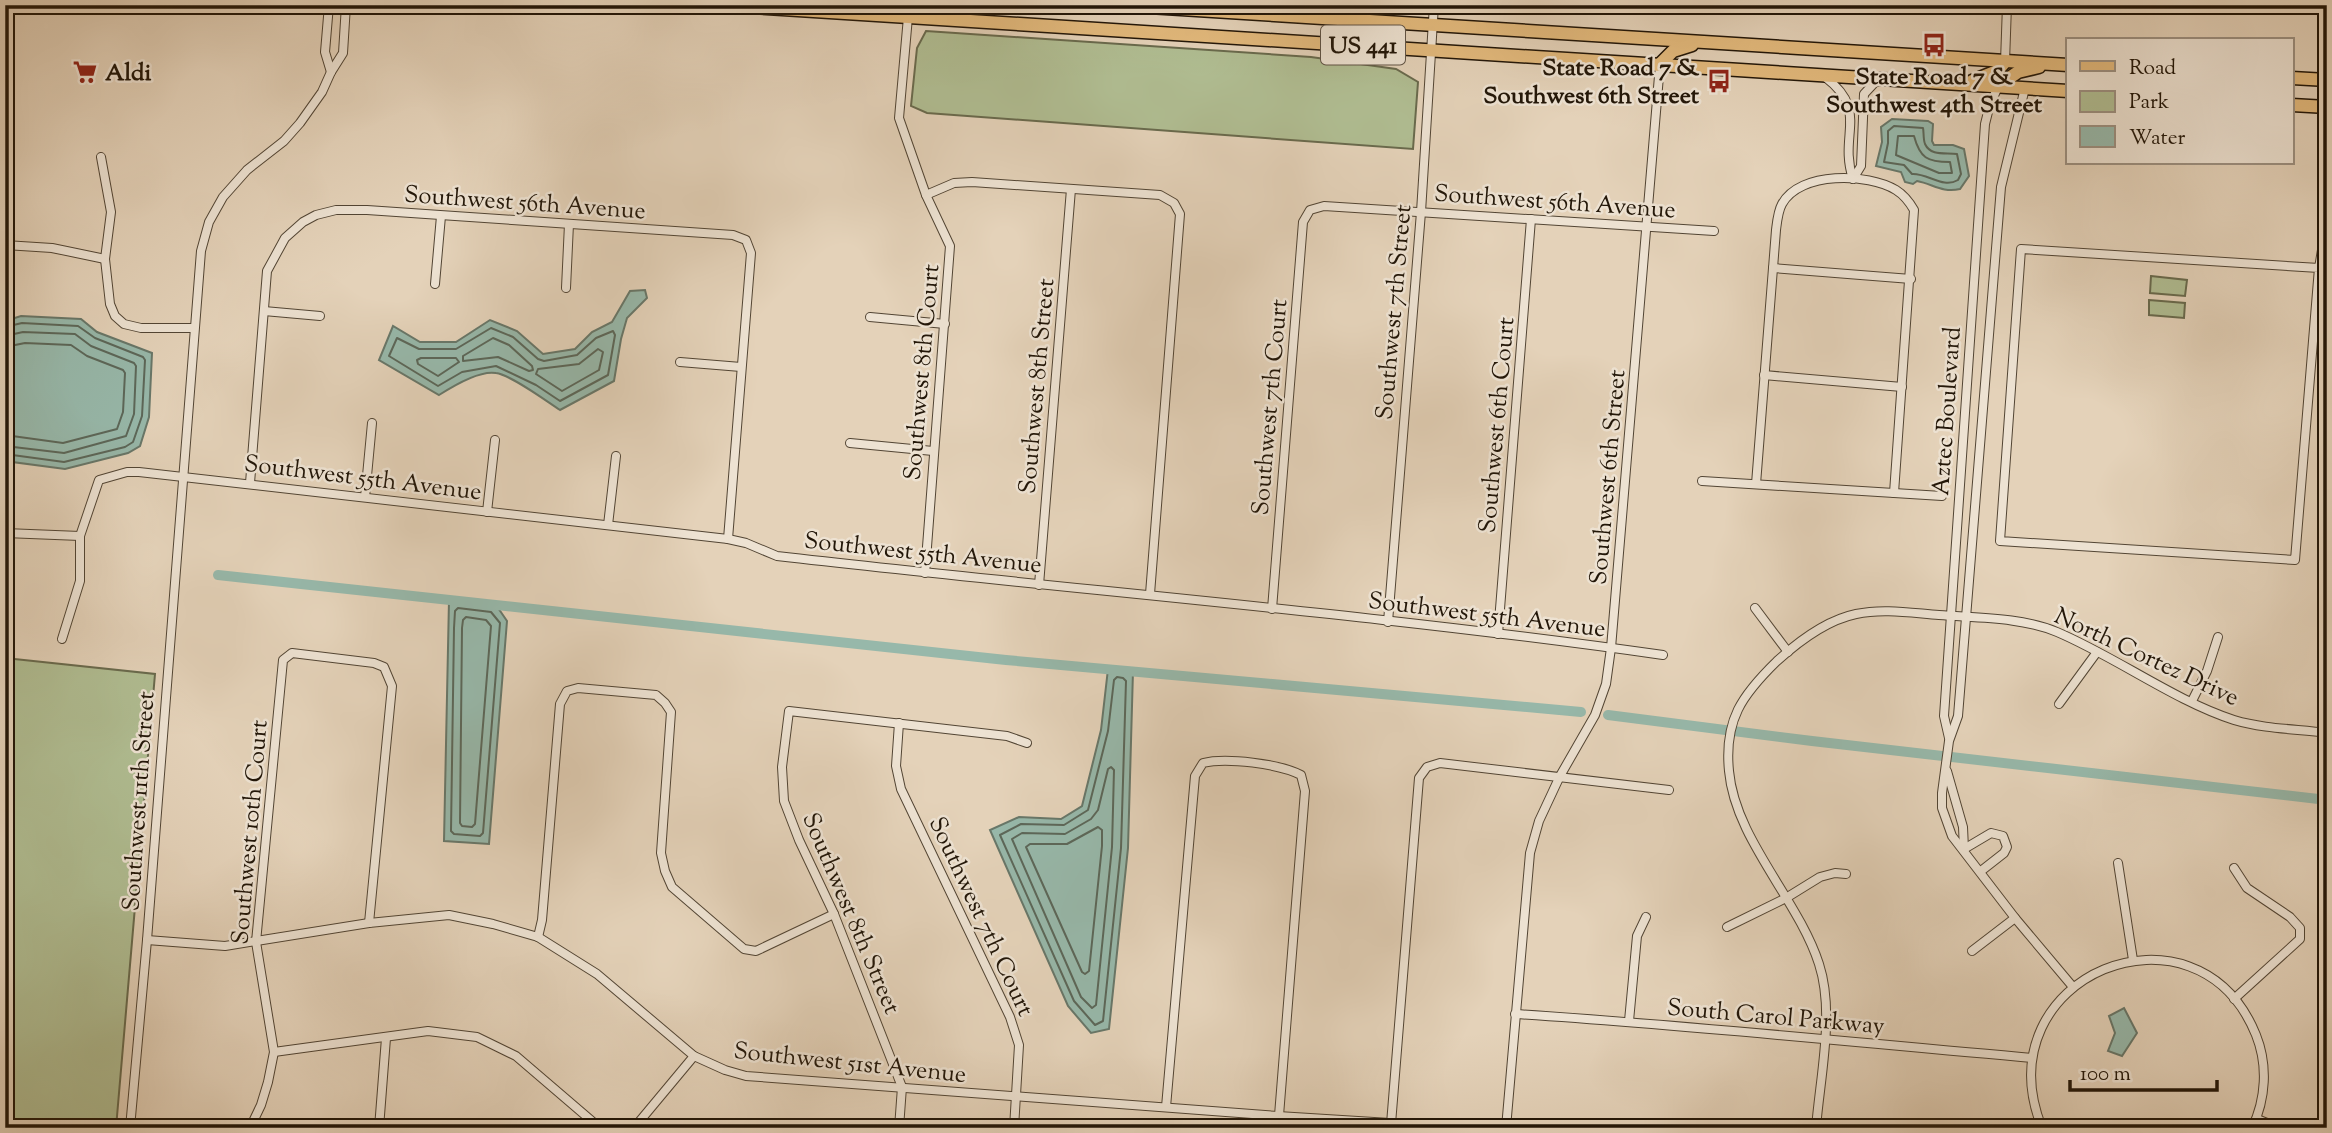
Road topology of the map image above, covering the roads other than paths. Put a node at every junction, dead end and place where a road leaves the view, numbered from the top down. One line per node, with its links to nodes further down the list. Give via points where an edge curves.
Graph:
1 (329, 5): 18 (street, via 326,52)
2 (346, 5): 18 (street, Southwest 11th Street, via 342,53)
3 (720, 5): 9 (main road, US 441)
4 (884, 5): 9 (main road)
5 (919, 5): 10 (main road)
6 (1117, 5): 11 (main road, US 441)
7 (1434, 5): 11 (street, Southwest 7th Street)
8 (2007, 5): 14 (street)
9 (863, 13): 10 (main road, US 441)
10 (908, 17): 13 (main road, US 441); 32 (street, Southwest 8th Court, via 899,118)
11 (1433, 25): 12 (main road, US 441); 13 (street, Southwest 7th Street)
12 (1703, 43): 14 (main road, US 441); 15 (main road, via 1673,51)
13 (1431, 50): 15 (main road, US 441); 34 (street, Southwest 7th Street)
14 (2005, 62): 16 (main road, US 441); 23 (main road, via 1985,77)
15 (1660, 64): 19 (main road, US 441); 39 (street, Southwest 6th Street)
16 (2053, 64): 17 (main road, US 441); 24 (main road, via 2018,72)
17 (2066, 65)
18 (331, 72): 52 (street, Southwest 11th Street, via 300,123 247,170 209,222 201,251)
19 (1823, 75): 20 (main road, US 441); 30 (street, via 1847,97 1848,163)
20 (1879, 78): 23 (main road, US 441); 30 (street, via 1864,94 1861,166)
21 (2294, 78): 22 (main road)
22 (2327, 80)
23 (1961, 84): 24 (main road, US 441)
24 (1999, 85): 25 (main road, US 441); 74 (street, Aztec Boulevard, via 1985,124)
25 (2025, 88): 26 (main road, US 441); 75 (street, Aztec Boulevard, via 2001,187)
26 (2066, 91)
27 (2294, 105): 28 (main road)
28 (2327, 107)
29 (101, 157): 42 (street, via 111,212)
30 (1853, 178): 43 (street, via 1835,177 1804,185 1781,204); 45 (street, via 1896,190 1909,201 1914,210)
31 (1071, 190): 32 (street, via 954,183); 77 (street, Southwest 8th Street); 78 (street, via 1160,195 1174,203 1180,214)
32 (926, 195): 51 (street, Southwest 8th Court, via 950,246)
33 (1310, 210): 34 (street, Southwest 56th Avenue, via 1324,206); 80 (street, Southwest 7th Court, via 1303,222)
34 (1421, 212): 36 (street, Southwest 56th Avenue); 83 (street, Southwest 7th Street)
35 (441, 216): 38 (street, Southwest 56th Avenue); 46 (street); 48 (street, Southwest 56th Avenue, via 336,210 316,215 285,238 267,271)
36 (1531, 219): 39 (street, Southwest 56th Avenue); 84 (street, Southwest 6th Court)
37 (2327, 220): 44 (street)
38 (569, 224): 47 (street); 54 (street, Southwest 56th Avenue, via 733,235 746,240 751,253)
39 (1647, 225): 40 (street, Southwest 56th Avenue); 87 (street, Southwest 6th Street)
40 (1714, 231)
41 (5, 245): 42 (street, via 52,248)
42 (105, 259): 52 (street, via 110,304 124,324)
43 (1773, 268): 45 (street); 55 (street)
44 (2323, 269): 44 (street, via 2295,560 2000,541 2021,249)
45 (1911, 279): 56 (street)
46 (435, 284)
47 (566, 288)
48 (264, 311): 49 (street); 64 (street)
49 (320, 316)
50 (870, 317): 51 (street)
51 (945, 324): 60 (street, Southwest 8th Court)
52 (194, 328): 62 (street, Southwest 11th Street)
53 (680, 362): 54 (street)
54 (740, 367): 73 (street)
55 (1764, 375): 56 (street); 65 (street)
56 (1902, 387): 66 (street)
57 (372, 423): 68 (street)
58 (495, 440): 69 (street)
59 (850, 443): 60 (street)
60 (933, 451): 76 (street, Southwest 8th Court)
61 (616, 456): 70 (street)
62 (182, 477): 64 (street, Southwest 55th Avenue); 72 (street, via 127,472 99,480); 112 (street, Southwest 11th Street)
63 (1702, 481): 65 (street)
64 (250, 483): 68 (street, Southwest 55th Avenue)
65 (1756, 484): 66 (street)
66 (1894, 493): 67 (street)
67 (1942, 496)
68 (365, 497): 69 (street, Southwest 55th Avenue)
69 (487, 512): 70 (street, Southwest 55th Avenue)
70 (608, 525): 73 (street, Southwest 55th Avenue)
71 (5, 533): 72 (street)
72 (80, 536): 86 (street, via 80,581)
73 (728, 539): 76 (street, Southwest 55th Avenue, via 777,556)
74 (1957, 539): 75 (street); 81 (street, Aztec Boulevard)
75 (1972, 539): 82 (street, Aztec Boulevard)
76 (925, 573): 77 (street, Southwest 55th Avenue)
77 (1039, 585): 78 (street, Southwest 55th Avenue)
78 (1150, 594): 80 (street, Southwest 55th Avenue)
79 (1755, 608): 88 (street)
80 (1272, 609): 83 (street, Southwest 55th Avenue)
81 (1951, 616): 82 (street, North Cortez Drive); 88 (street, North Cortez Drive, via 1895,611 1857,614 1822,628); 95 (street, Aztec Boulevard, via 1944,716)
82 (1966, 617): 89 (street, North Cortez Drive, via 2043,627); 95 (street, Aztec Boulevard, via 1958,716)
83 (1388, 622): 84 (street, Southwest 55th Avenue)
84 (1498, 634): 87 (street, Southwest 55th Avenue)
85 (2218, 637): 91 (street)
86 (62, 639)
87 (1611, 648): 90 (street, Southwest 55th Avenue); 98 (street, Southwest 6th Street, via 1595,715)
88 (1788, 652): 105 (street, North Cortez Drive, via 1753,684 1736,715 1729,771 1737,807)
89 (2097, 652): 91 (street, North Cortez Drive); 92 (street)
90 (1663, 655)
91 (2192, 701): 94 (street, North Cortez Drive, via 2235,720)
92 (2059, 704)
93 (899, 723): 96 (street, via 1007,736); 106 (street, Southwest 8th Street, via 789,711 782,767 784,801); 126 (street, Southwest 7th Court, via 896,766 901,789 1010,1017 1019,1045)
94 (2327, 733)
95 (1949, 741): 97 (street, Aztec Boulevard)
96 (1027, 743)
97 (1947, 769): 100 (street, Aztec Boulevard, via 1963,827); 100 (street, Aztec Boulevard, via 1942,808 1952,836)
98 (1560, 776): 99 (street); 118 (street, Southwest 6th Street, via 1530,853); 130 (street, via 1440,763 1427,767 1419,778)
99 (1669, 790)
100 (1964, 849): 103 (street, Aztec Boulevard); 103 (street, via 1991,833 2003,836 2004,853)
101 (2118, 863): 115 (street)
102 (2234, 868): 117 (street, via 2247,888 2290,917 2300,928 2300,939)
103 (1981, 871): 108 (street, Aztec Boulevard)
104 (1846, 874): 105 (street, via 1820,877)
105 (1786, 898): 110 (street); 121 (street, North Cortez Drive, via 1819,964 1825,999)
106 (834, 914): 111 (street, via 756,950 744,949 672,887 661,853 671,712 656,695 578,688 567,691 560,704); 125 (street, Southwest 8th Street)
107 (1646, 917): 119 (street, via 1637,936)
108 (2015, 918): 114 (street); 116 (street, Aztec Boulevard)
109 (369, 923): 111 (street, Southwest 51st Avenue, via 449,915); 113 (street, Southwest 51st Avenue); 113 (street, Southwest 10th Court, via 392,686 384,667 374,663 292,653 283,660)
110 (1727, 928)
111 (538, 937): 123 (street, Southwest 51st Avenue, via 597,974)
112 (147, 940): 113 (street, Southwest 51st Avenue, via 225,946); 131 (street, Southwest 11th Street)
113 (256, 942): 122 (street, Southwest 10th Court)
114 (1972, 951)
115 (2133, 960): 116 (street, via 2091,974); 117 (street, via 2165,961 2196,970)
116 (2073, 987): 124 (street, via 2046,1018)
117 (2234, 999): 129 (street, via 2252,1025 2262,1055 2264,1087)
118 (1516, 1014): 119 (street, South Carol Parkway); 140 (street, Southwest 6th Street)
119 (1629, 1021): 121 (street, South Carol Parkway)
120 (386, 1038): 122 (street); 133 (street); 134 (street, via 428,1031 477,1037 516,1056)
121 (1824, 1040): 124 (street, South Carol Parkway); 141 (street, North Cortez Drive)
122 (274, 1052): 132 (street, Southwest 10th Court, via 268,1083)
123 (694, 1056): 125 (street, Southwest 51st Avenue, via 746,1076); 135 (street)
124 (2032, 1058): 142 (street, via 2032,1093)
125 (902, 1087): 126 (street, Southwest 51st Avenue); 136 (street, Southwest 8th Street)
126 (1016, 1097): 127 (street, Southwest 51st Avenue); 137 (street, Southwest 7th Court)
127 (1166, 1107): 128 (street, Southwest 51st Avenue); 128 (street, via 1195,776 1203,763 1216,760 1289,769 1301,775 1305,791)
128 (1278, 1116): 130 (street, Southwest 51st Avenue); 138 (street)
129 (2257, 1119): 143 (street); 144 (street)
130 (1391, 1124): 139 (street, Southwest 51st Avenue)
131 (130, 1128)
132 (250, 1128)
133 (379, 1128)
134 (600, 1128)
135 (634, 1128)
136 (899, 1128)
137 (1014, 1128)
138 (1278, 1128)
139 (1470, 1128)
140 (1506, 1128)
141 (1816, 1128)
142 (2042, 1128)
143 (2252, 1128)
144 (2279, 1128)

